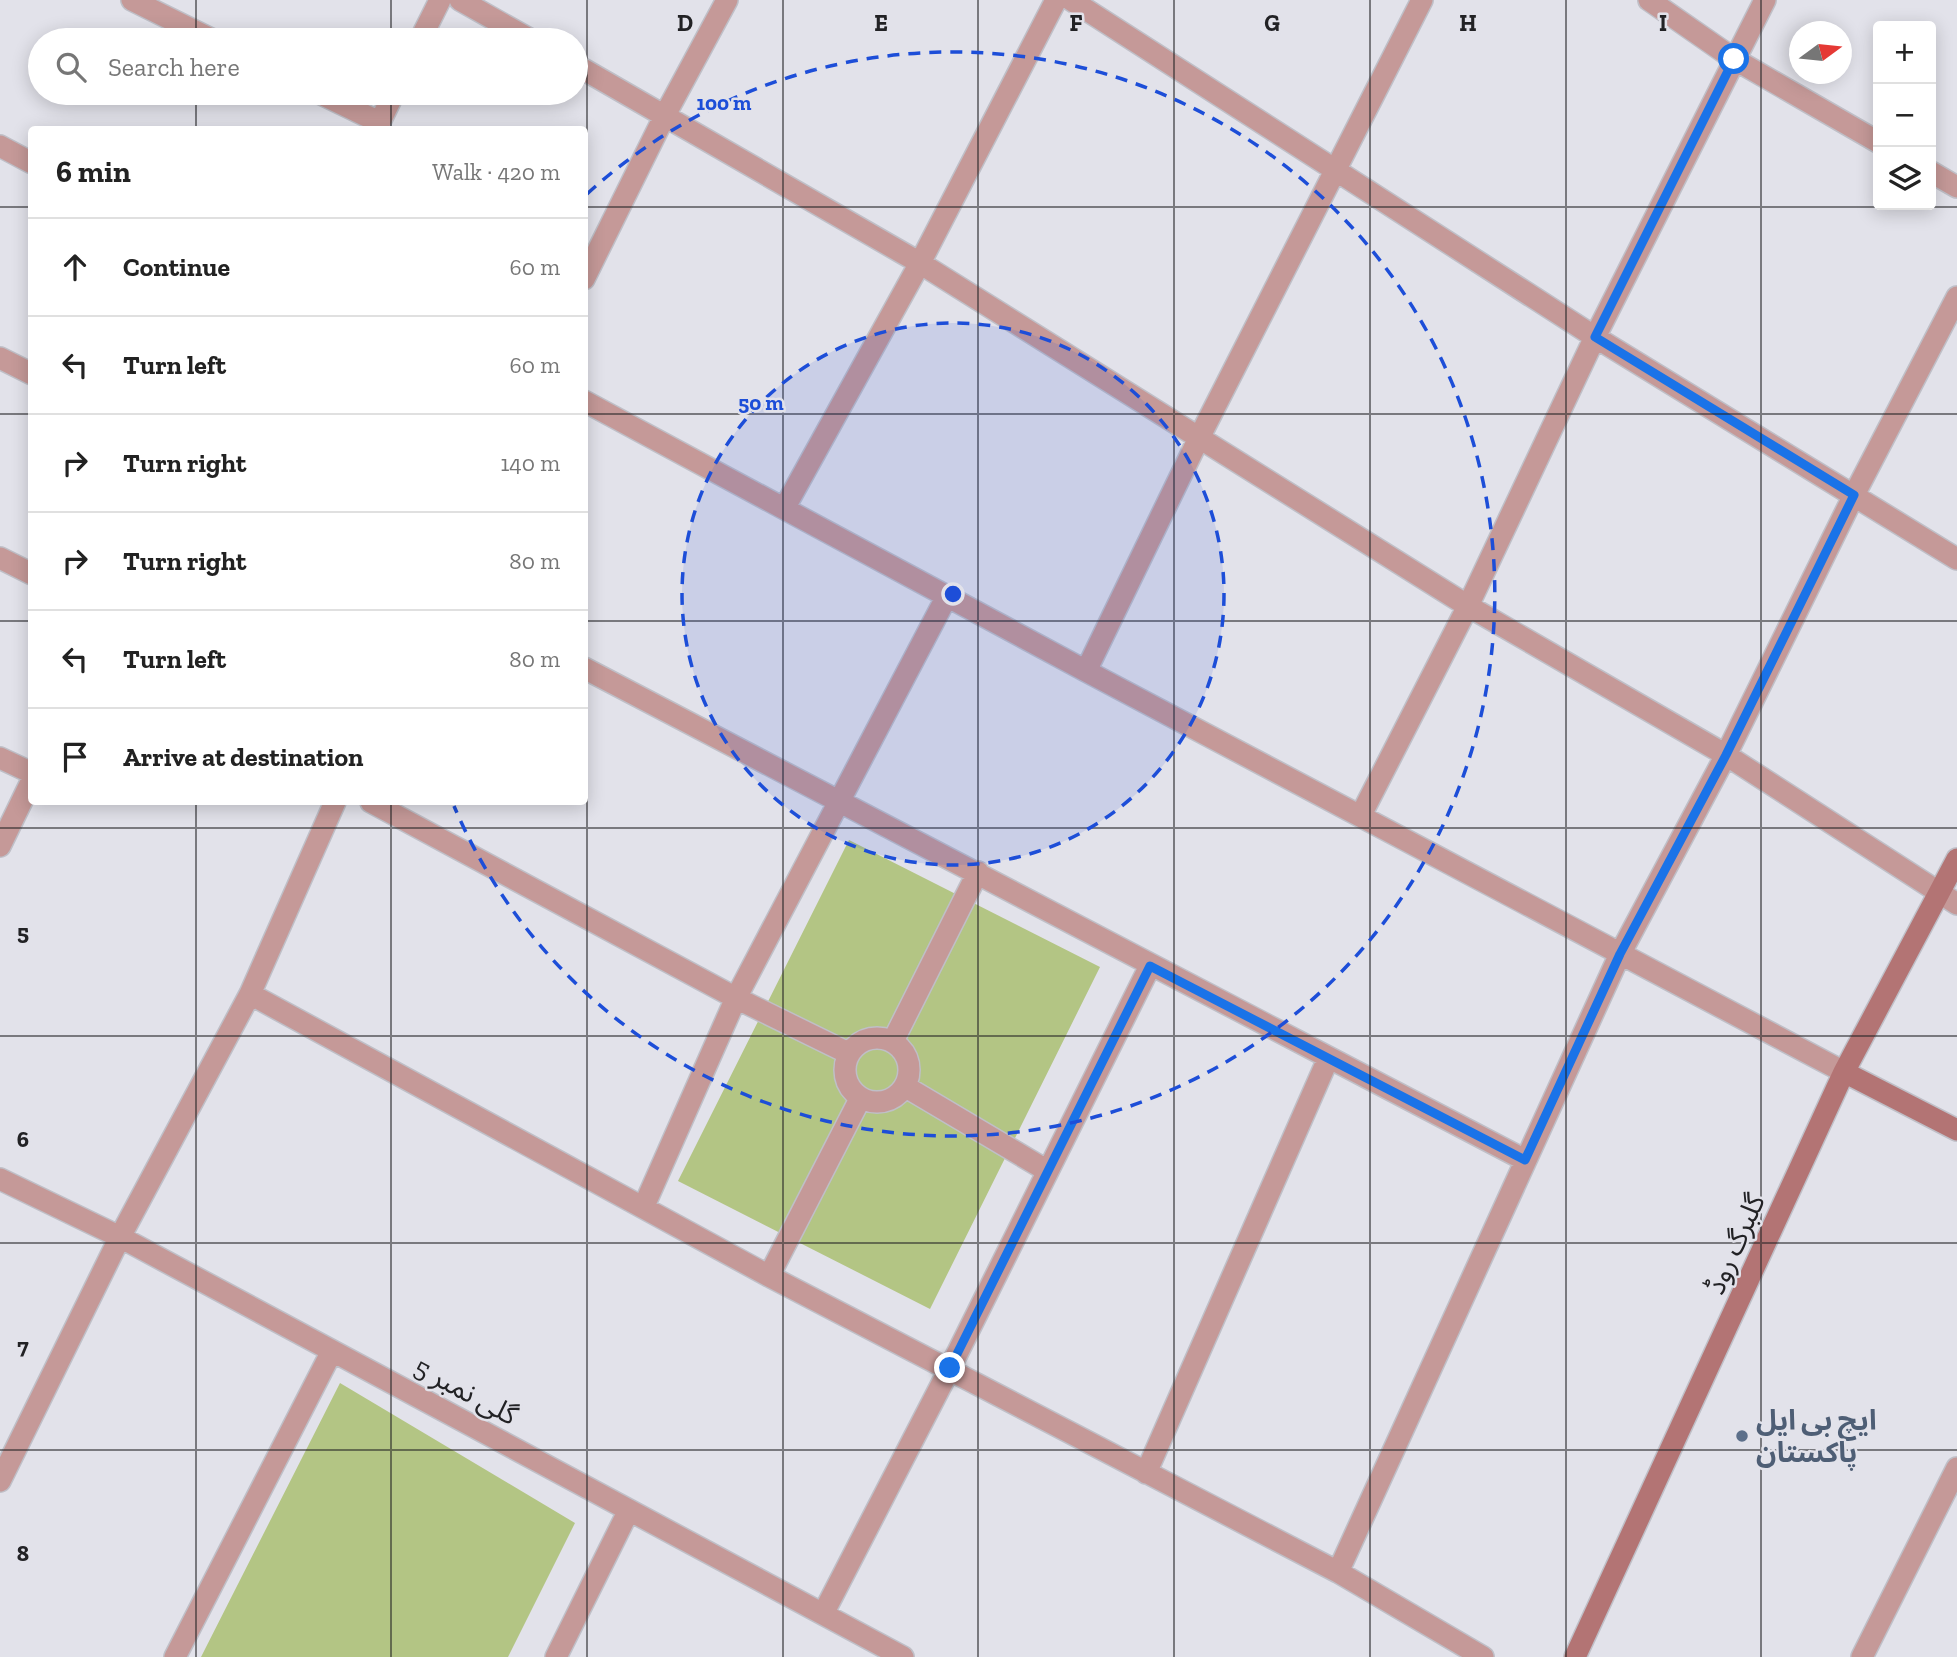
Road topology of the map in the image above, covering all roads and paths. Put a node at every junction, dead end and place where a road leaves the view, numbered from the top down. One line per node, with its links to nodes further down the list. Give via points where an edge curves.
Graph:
1 (132, 0): 10 (street)
2 (440, 0): 11 (street)
3 (460, 0): 12 (street)
4 (727, 0): 17 (street)
5 (1056, 0): 25 (street)
6 (1071, 0): 22 (street)
7 (1422, 0): 22 (street)
8 (1649, 0): 13 (street)
9 (1765, 0): 13 (street)
10 (189, 28)
11 (426, 28)
12 (510, 28)
13 (1734, 59): 19 (street); 28 (street)
14 (588, 72): 17 (street)
15 (340, 105): 18 (street)
16 (388, 105): 18 (street)
17 (664, 115): 25 (street); 26 (street)
18 (377, 126)
19 (1873, 139)
20 (0, 146): 21 (street)
21 (28, 161)
22 (1335, 172): 28 (street); 32 (street)
23 (1936, 175): 24 (street)
24 (1957, 187)
25 (920, 262): 32 (street); 34 (street)
26 (588, 271)
27 (1957, 297): 33 (street)
28 (1595, 337): 33 (street); 39 (street)
29 (0, 358): 30 (street)
30 (28, 372)
31 (588, 403): 34 (street)
32 (1198, 440): 39 (street); 41 (street)
33 (1854, 495): 36 (street); 42 (street)
34 (785, 508): 38 (street)
35 (0, 558): 37 (street)
36 (1957, 559)
37 (28, 572)
38 (947, 596): 41 (street); 46 (street)
39 (1468, 606): 42 (street); 49 (street)
40 (588, 670): 46 (street)
41 (1086, 671): 49 (street)
42 (1726, 755): 53 (street); 54 (street)
43 (0, 758): 44 (street)
44 (28, 772)
45 (28, 788): 50 (street)
46 (841, 800): 52 (street); 57 (street)
47 (334, 805): 56 (street)
48 (377, 805): 57 (street)
49 (1361, 815): 54 (street)
50 (0, 846)
51 (1957, 859): 53 (main road, گلبرگ روڈ)
52 (978, 872): 55 (street); 58 (street)
53 (1948, 900): 61 (main road, گلبرگ روڈ)
54 (1620, 954): 61 (street); 65 (street)
55 (1150, 966): 60 (street); 66 (street)
56 (250, 994): 68 (street); 69 (street)
57 (736, 998): 59 (street); 68 (street)
58 (893, 1041): 59 (street, via 868,1037); 62 (street, via 909,1061)
59 (848, 1053): 63 (street, via 844,1079)
60 (1328, 1059): 65 (street); 74 (street)
61 (1844, 1072): 64 (main road); 83 (main road, گلبرگ روڈ)
62 (906, 1087): 63 (street, via 886,1103); 66 (street)
63 (860, 1100): 70 (street)
64 (1957, 1130)
65 (1525, 1160): 77 (street)
66 (1046, 1170): 72 (street)
67 (0, 1179): 69 (street, گلی نمبر 5)
68 (644, 1206): 70 (street)
69 (120, 1237): 71 (street, گلی نمبر 5); 75 (street)
70 (769, 1276): 72 (street)
71 (332, 1351): 76 (street, گلی نمبر 5); 80 (street)
72 (950, 1368): 74 (street); 78 (street)
73 (1957, 1468): 84 (street)
74 (1146, 1473): 77 (street)
75 (0, 1481)
76 (629, 1510): 78 (street, گلی نمبر 5); 81 (street)
77 (1338, 1572): 82 (street)
78 (823, 1614): 79 (street, گلی نمبر 5)
79 (894, 1655)
80 (175, 1657)
81 (556, 1657)
82 (1483, 1657)
83 (1576, 1657)
84 (1862, 1657)

